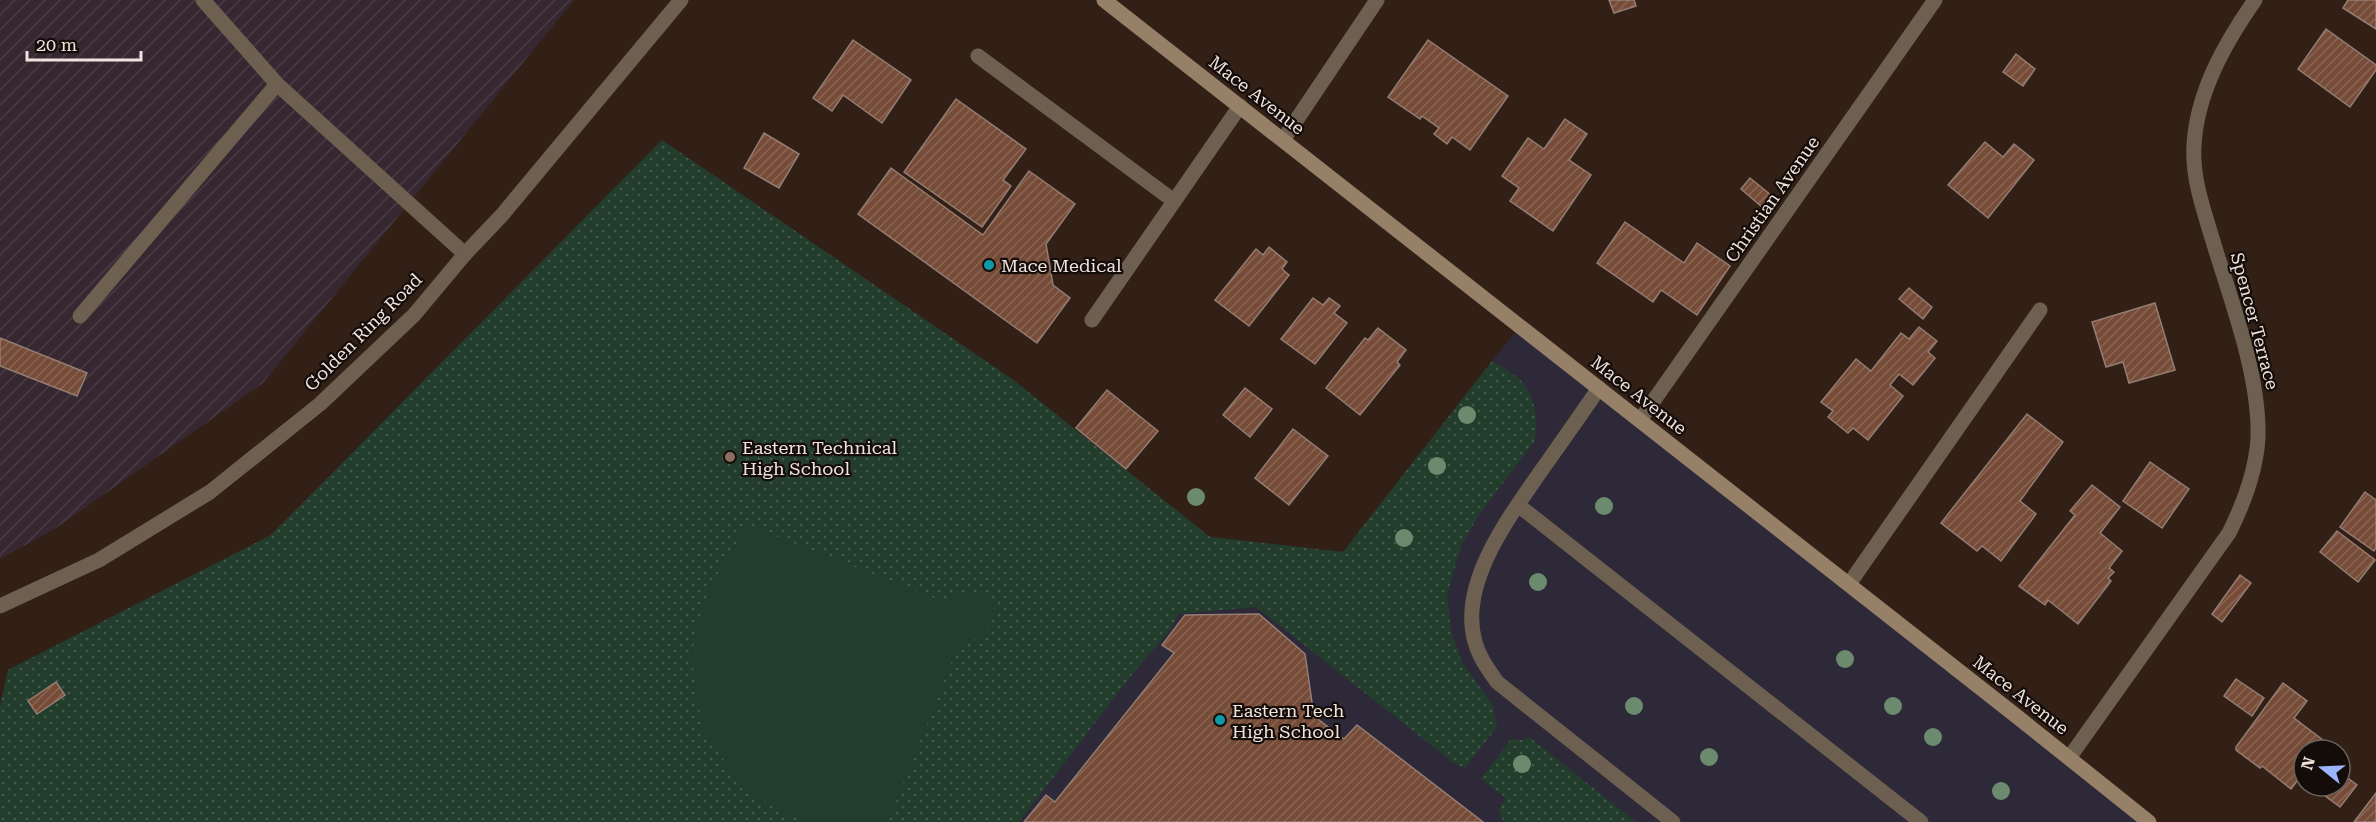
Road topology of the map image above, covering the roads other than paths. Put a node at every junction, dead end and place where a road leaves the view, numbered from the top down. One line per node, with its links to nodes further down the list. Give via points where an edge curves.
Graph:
1 (203, 0): 8 (street)
2 (681, 0): 12 (street, Golden Ring Road)
3 (1104, 0): 9 (main road, Mace Avenue)
4 (1377, 0): 10 (street)
5 (1935, 0): 17 (street, Christian Avenue)
6 (2255, 0): 21 (street, Spencer Terrace, via 2223,50 2211,78 2199,112 2194,145 2195,179 2256,402 2258,438 2252,474 2229,533)
7 (978, 57): 11 (street)
8 (277, 84): 12 (street); 14 (street)
9 (1240, 106): 10 (main road, Mace Avenue); 11 (street)
10 (1283, 140): 16 (main road, Mace Avenue)
11 (1174, 201): 15 (street)
12 (465, 254): 20 (street, Golden Ring Road, via 414,315 320,404 210,492 99,560)
13 (2040, 310): 19 (street)
14 (80, 316)
15 (1092, 320)
16 (1599, 388): 17 (main road, Mace Avenue); 18 (street)
17 (1640, 420): 19 (main road, Mace Avenue)
18 (1518, 505): 22 (street, via 1498,534 1476,584 1472,619 1474,641 1482,660 1497,682); 23 (street)
19 (1850, 584): 21 (main road, Mace Avenue)
20 (0, 606)
21 (2069, 758): 24 (main road, Mace Avenue)
22 (1672, 822)
23 (1921, 822)
24 (2149, 822)

